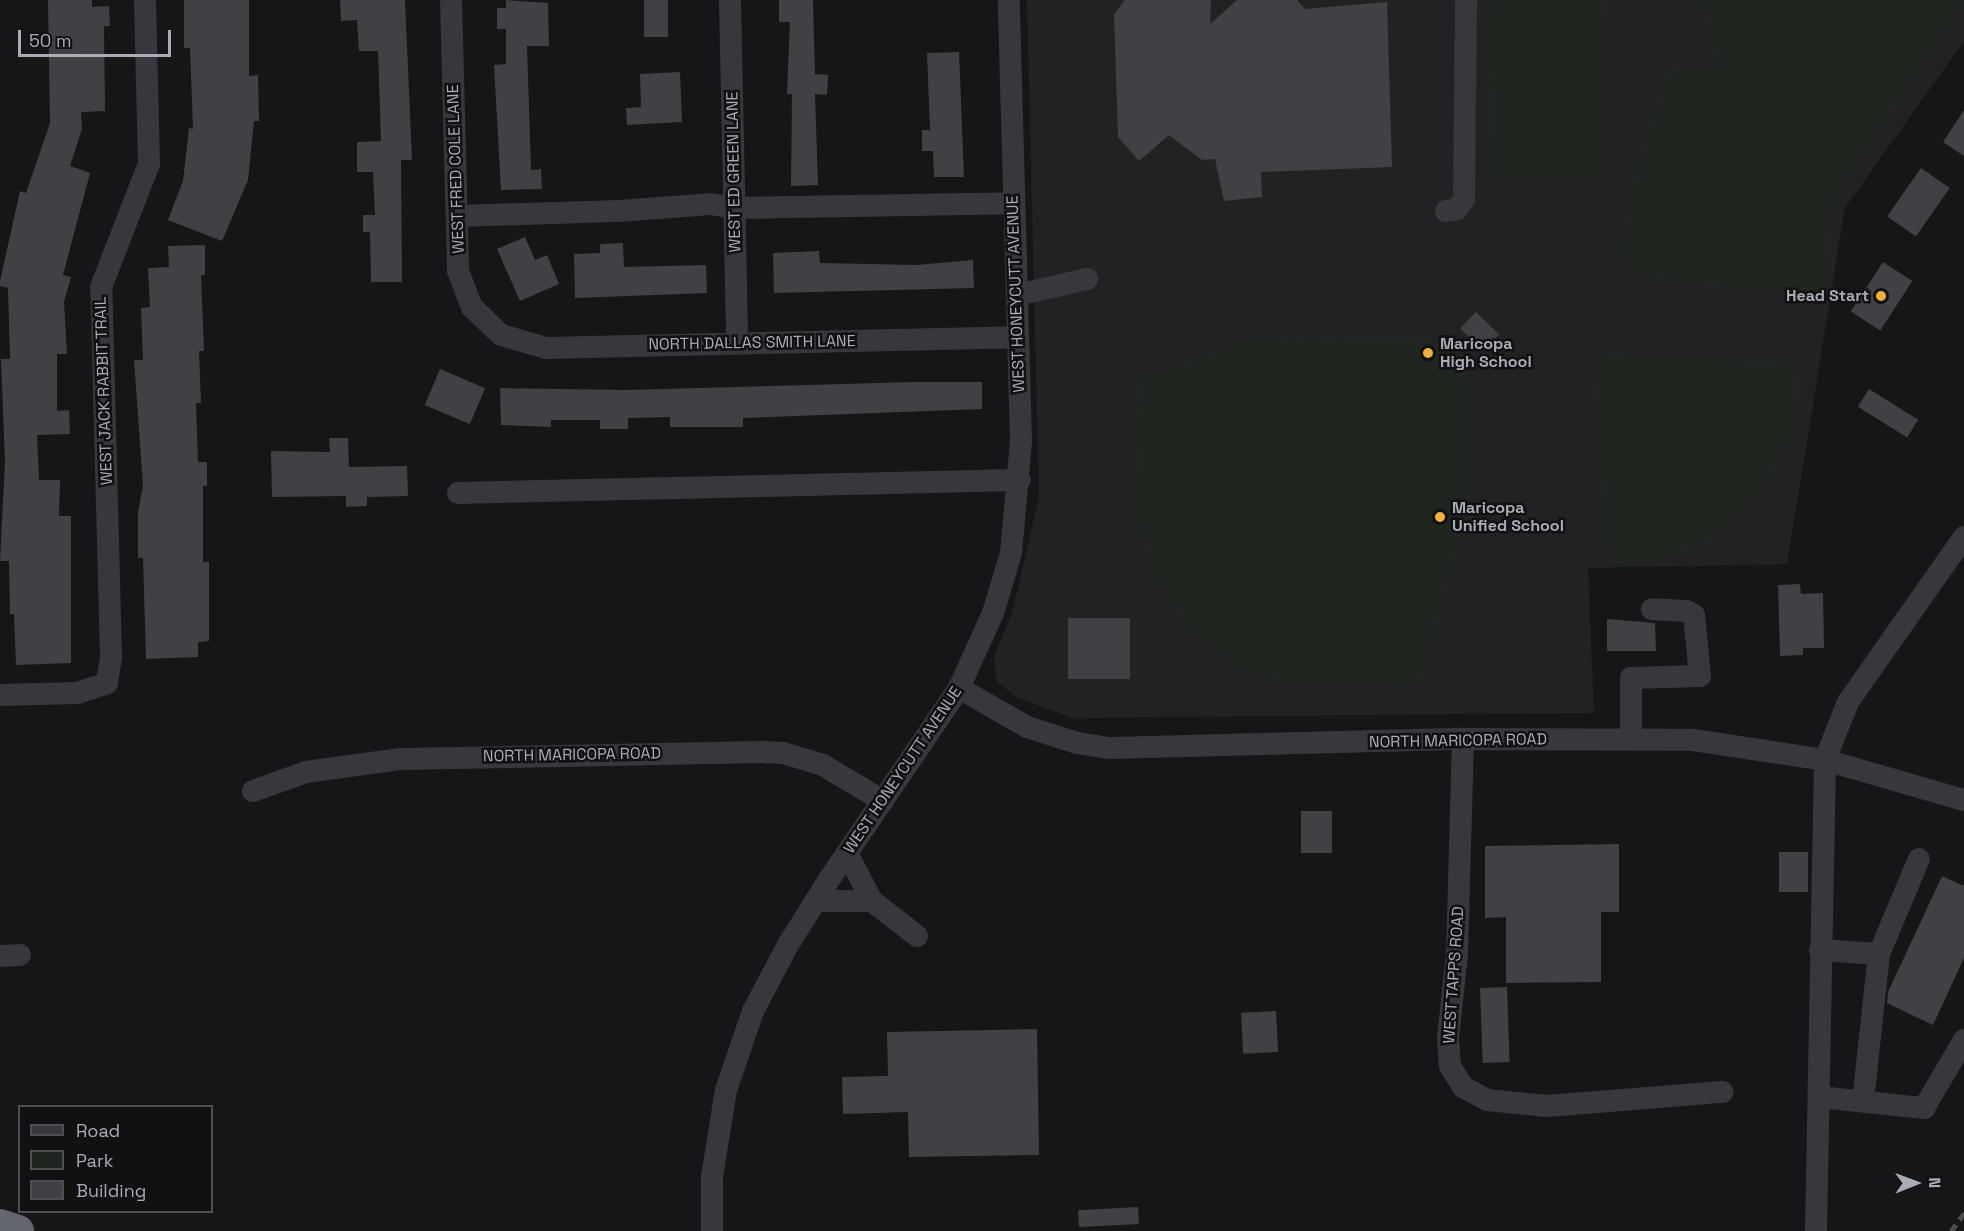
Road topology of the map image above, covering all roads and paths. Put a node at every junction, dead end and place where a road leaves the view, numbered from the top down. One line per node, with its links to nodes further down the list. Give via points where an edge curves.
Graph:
1 (145, 0): 20 (street, WEST JACK RABBIT TRAIL, via 149,164 101,287 111,657 107,682 76,693)
2 (451, 0): 9 (street, WEST FRED COLE LANE)
3 (730, 0): 7 (street, WEST ED GREEN LANE)
4 (1009, 0): 6 (street, WEST HONEYCUTT AVENUE)
5 (1466, 0): 8 (street, via 1464,199 1457,209)
6 (1013, 203): 7 (street); 11 (street, WEST HONEYCUTT AVENUE)
7 (735, 208): 9 (street, via 710,204); 14 (street, WEST ED GREEN LANE)
8 (1446, 211)
9 (457, 216): 12 (street, WEST FRED COLE LANE, via 462,288)
10 (1087, 279): 11 (street)
11 (1017, 295): 13 (street, WEST HONEYCUTT AVENUE)
12 (490, 328): 14 (street, NORTH DALLAS SMITH LANE, via 514,342 546,348)
13 (1018, 336): 14 (street, NORTH DALLAS SMITH LANE); 15 (street, WEST HONEYCUTT AVENUE)
14 (737, 344)
15 (1020, 480): 16 (street); 19 (street, WEST HONEYCUTT AVENUE, via 1013,544 1003,584)
16 (458, 493)
17 (1964, 537): 23 (street, via 1848,702)
18 (1652, 609): 22 (street, via 1686,610 1694,615 1700,676 1631,678)
19 (959, 688): 21 (street, NORTH MARICOPA ROAD, via 1027,727 1077,743 1110,748); 26 (street, WEST HONEYCUTT AVENUE)
20 (0, 695)
21 (1463, 739): 22 (street, NORTH MARICOPA ROAD); 35 (street, WEST TAPPS ROAD, via 1457,954 1448,1038 1450,1066 1463,1087 1487,1100 1546,1106)
22 (1631, 739): 23 (street, NORTH MARICOPA ROAD, via 1743,745)
23 (1825, 760): 25 (street, NORTH MARICOPA ROAD); 32 (street)
24 (253, 791): 26 (street, NORTH MARICOPA ROAD, via 306,772 401,759 762,752 783,753 823,765)
25 (1963, 800)
26 (883, 801): 27 (street, WEST HONEYCUTT AVENUE)
27 (847, 853): 29 (street, WEST HONEYCUTT AVENUE); 30 (street)
28 (1919, 859): 33 (street)
29 (816, 901): 30 (street); 40 (street, WEST HONEYCUTT AVENUE, via 753,1011 726,1090 712,1177)
30 (872, 901): 31 (street)
31 (917, 936)
32 (1820, 950): 33 (street); 36 (street)
33 (1879, 954): 37 (street)
34 (1964, 1040): 37 (street, via 1924,1108)
35 (1722, 1092)
36 (1819, 1097): 37 (street); 41 (street)
37 (1863, 1101)
38 (0, 1225): 39 (highway)
39 (18, 1231)
40 (712, 1231)
41 (1816, 1231)

